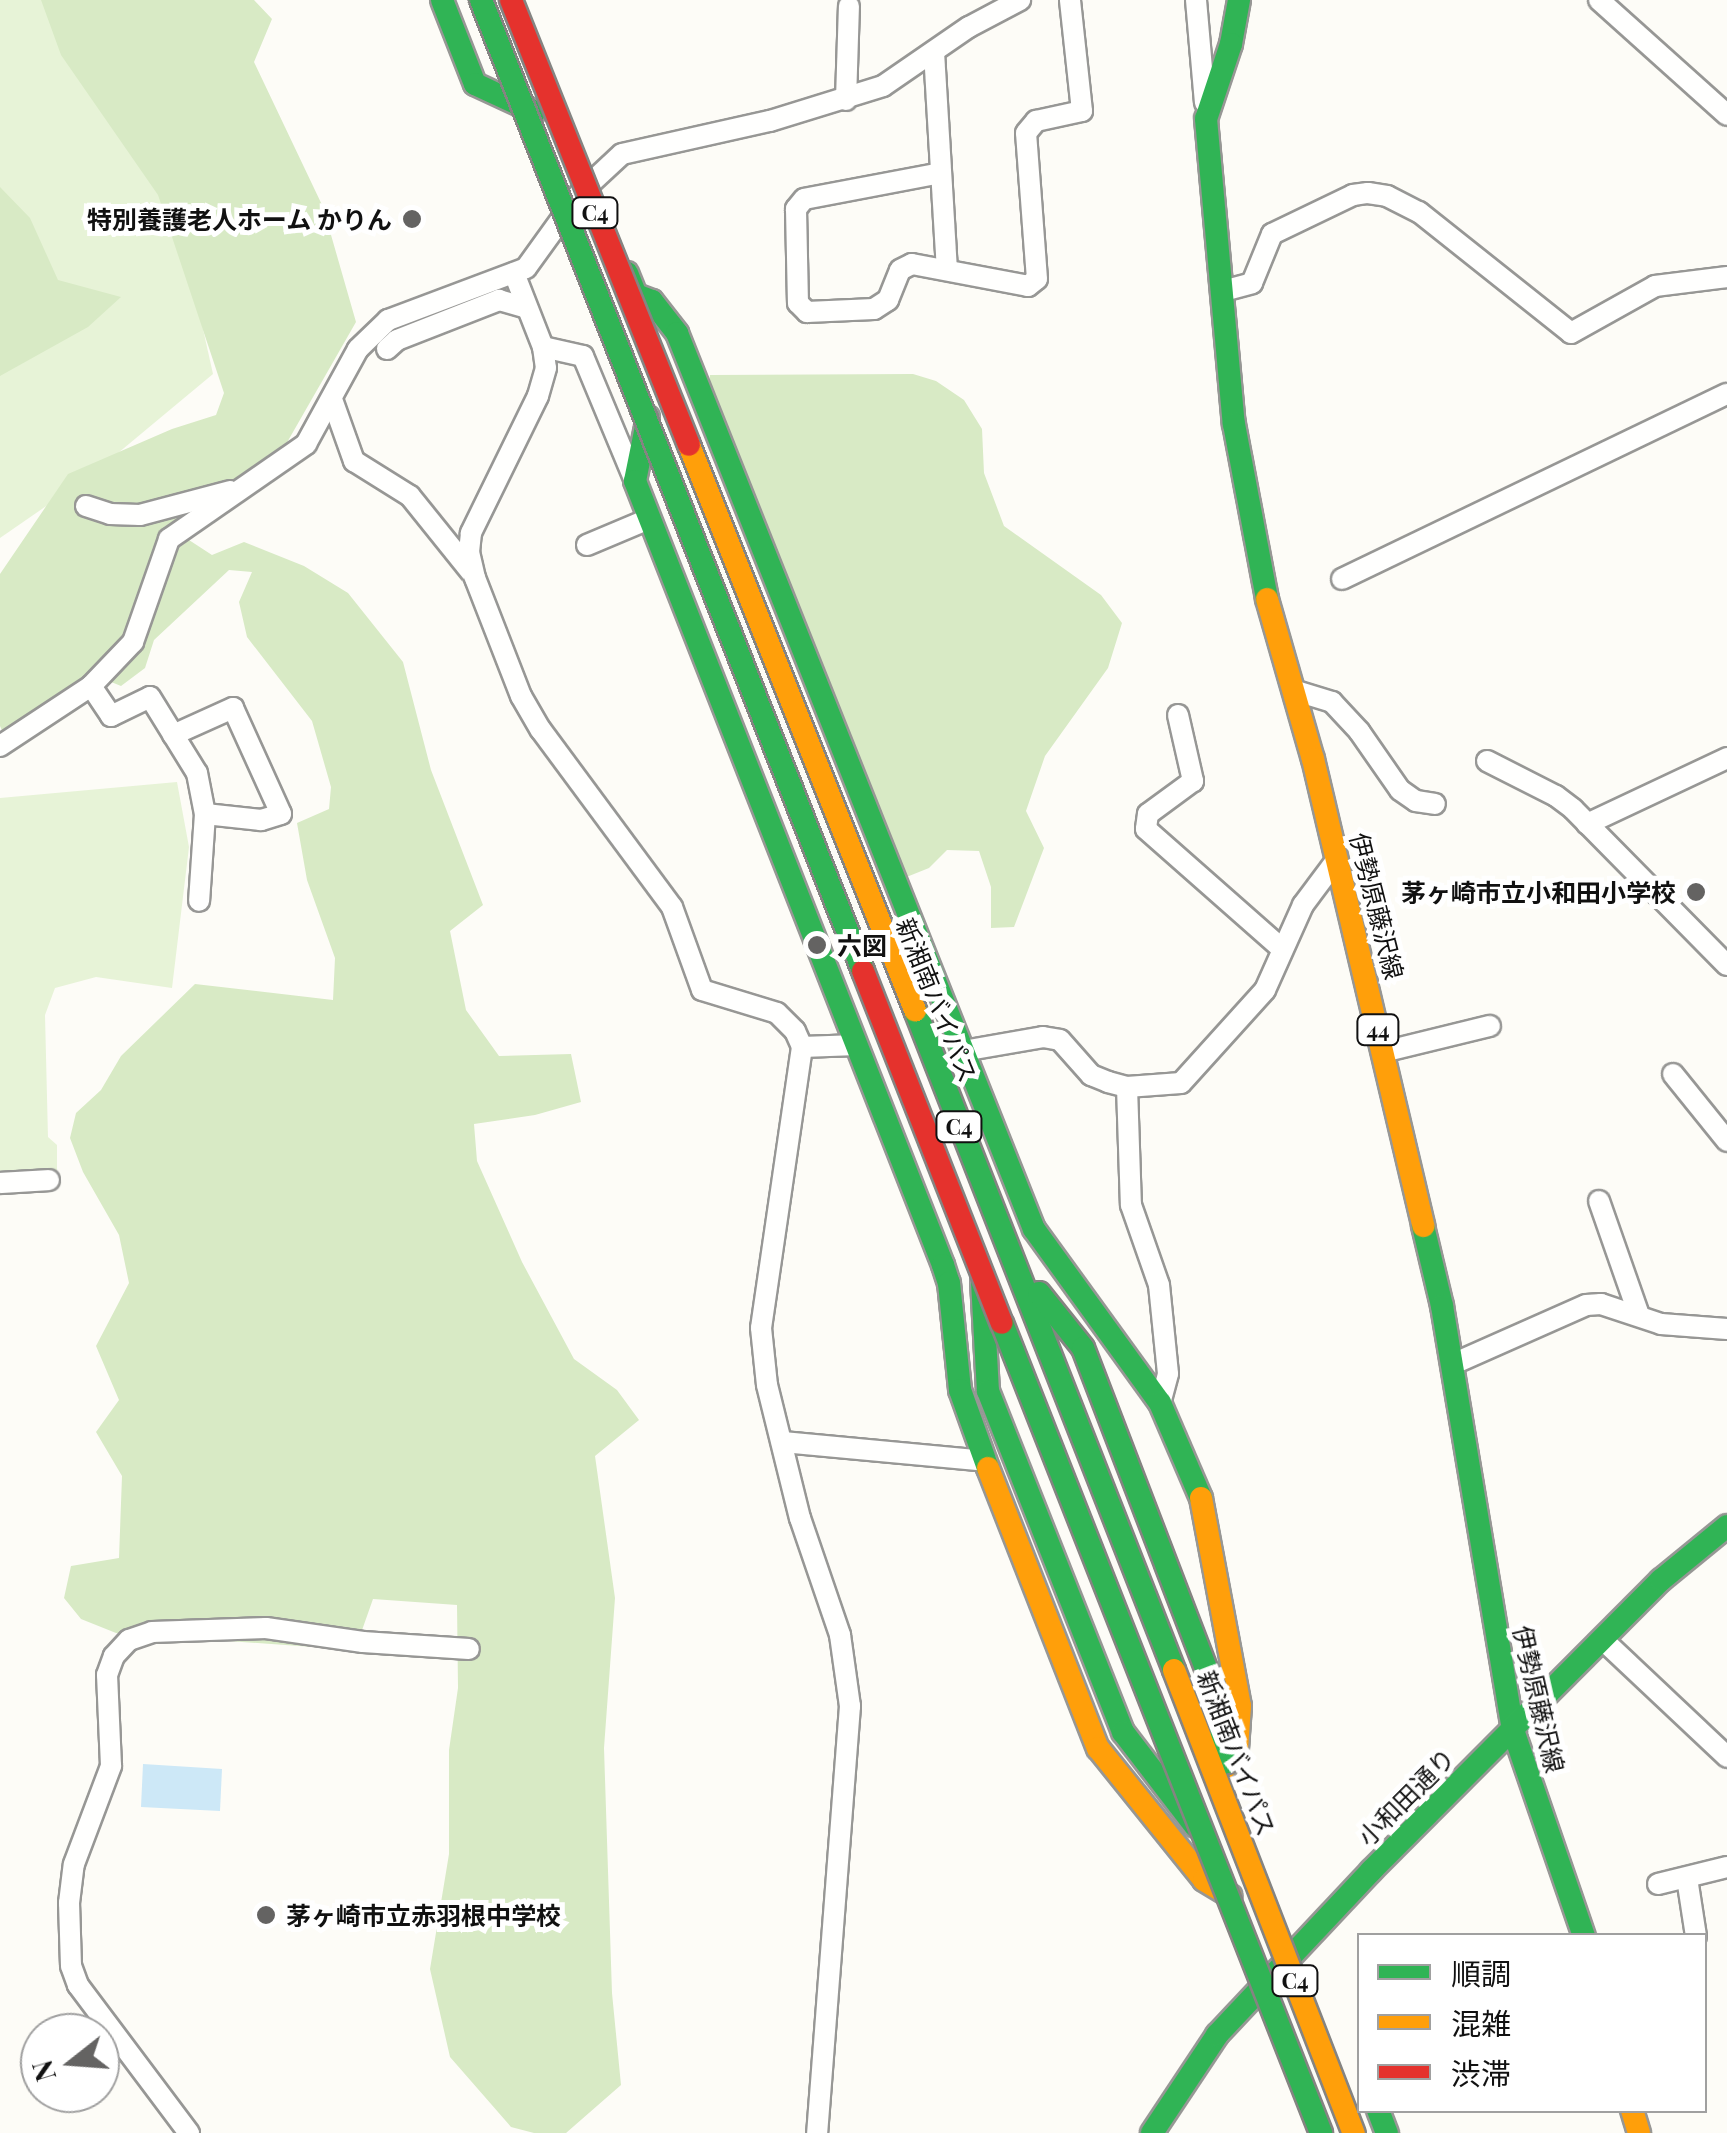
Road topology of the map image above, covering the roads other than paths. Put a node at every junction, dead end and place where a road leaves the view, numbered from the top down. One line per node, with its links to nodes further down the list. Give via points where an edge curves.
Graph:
1 (442, 0): 16 (main road, via 475,84 549,117)
2 (480, 0): 60 (main road, C4, bridge)
3 (511, 0): 89 (main road, 新湘南バイパス / C4, bridge, via 1016,1263 1083,1348 1217,1697 1236,1829)
4 (524, 0): 16 (main road)
5 (1020, 0): 11 (street)
6 (1070, 0): 17 (street, via 1082,111 1036,120 1026,133 1037,279 1028,286)
7 (1196, 0): 14 (street)
8 (1239, 0): 14 (main road, 伊勢原藤沢線 / 44, via 1232,44)
9 (1599, 0): 13 (street)
10 (850, 6): 12 (street)
11 (934, 52): 12 (street, via 883,86); 15 (street)
12 (846, 100): 16 (street, via 622,154)
13 (1727, 116)
14 (1206, 119): 20 (main road, 伊勢原藤沢線 / 44)
15 (941, 174): 17 (street); 17 (street, via 804,199 796,209 798,303 807,312 874,309 888,300 900,270 912,264)
16 (585, 188): 18 (street, via 526,268); 24 (main road, via 636,295 666,314); 27 (main road, via 655,382)
17 (947, 270)
18 (514, 274): 21 (street); 26 (street, via 388,320 358,350)
19 (1727, 277): 20 (street, via 1655,286 1571,333 1419,212 1368,193 1272,234 1252,283)
20 (1223, 291): 36 (main road, 伊勢原藤沢線 / 44, via 1246,498)
21 (527, 308): 22 (street); 23 (street, via 499,300)
22 (543, 346): 28 (street, via 583,356); 33 (street, via 546,368 538,396 471,532)
23 (387, 349)
24 (700, 390): 27 (main road); 52 (main road)
25 (1727, 394): 34 (street)
26 (333, 402): 29 (street, via 306,444); 33 (street, via 354,461 410,496)
27 (650, 405): 28 (main road)
28 (635, 481): 31 (main road)
29 (242, 488): 30 (street, via 140,514); 35 (street, via 169,539 133,642)
30 (86, 506)
31 (648, 518): 32 (street); 50 (main road)
32 (587, 545)
33 (475, 578): 51 (street, via 521,696 672,907 702,990 777,1013)
34 (1342, 579)
35 (91, 686): 38 (street, via 111,716 150,697); 39 (street)
36 (1292, 690): 42 (street, via 1332,702 1400,790); 45 (main road, 伊勢原藤沢線 / 44)
37 (1178, 715): 47 (street, via 1193,781 1148,814 1146,829)
38 (174, 734): 43 (street, via 198,773); 43 (street, via 234,708 282,814 261,820)
39 (0, 746)
40 (1727, 758): 44 (street)
41 (1487, 762): 44 (street, via 1556,796)
42 (1435, 804)
43 (205, 814): 46 (street)
44 (1587, 824): 48 (street)
45 (1335, 862): 47 (street); 53 (main road, 伊勢原藤沢線 / 44)
46 (198, 901)
47 (1281, 948): 55 (street, via 1265,990 1181,1083)
48 (1727, 966)
49 (1490, 1026): 53 (street)
50 (857, 1046): 51 (street); 66 (main road, via 949,1283 960,1390)
51 (802, 1047): 65 (street, via 762,1308 765,1370)
52 (963, 1050): 55 (street, via 1060,1040 1091,1075); 64 (main road, via 1034,1229)
53 (1384, 1052): 63 (main road, 伊勢原藤沢線 / 44)
54 (1673, 1074): 56 (street)
55 (1127, 1087): 64 (street, via 1130,1205 1159,1285 1168,1374)
56 (1727, 1141)
57 (50, 1180): 58 (street)
58 (0, 1183)
59 (1598, 1200): 61 (street)
60 (982, 1278): 72 (main road, C4, bridge); 72 (main road, bridge, via 988,1390 1123,1732)
61 (1640, 1315): 62 (street, via 1661,1324); 63 (street, via 1602,1304 1569,1309)
62 (1727, 1329)
63 (1453, 1364): 70 (main road, 伊勢原藤沢線 / 44)
64 (1160, 1404): 73 (main road, via 1212,1536 1242,1727 1216,1793)
65 (782, 1442): 66 (street); 85 (street, via 840,1635 850,1706)
66 (986, 1461): 76 (main road, via 1098,1748)
67 (1727, 1526): 68 (main road, 小和田通り, via 1686,1556)
68 (1602, 1639): 70 (main road, 小和田通り); 71 (street)
69 (469, 1649): 84 (street, via 266,1628 152,1632 114,1656 107,1674 111,1766 74,1864 71,1966 78,1985)
70 (1513, 1730): 78 (main road, 伊勢原藤沢線 / 44); 81 (main road, 小和田通り)
71 (1727, 1757)
72 (1206, 1840): 88 (main road, C4, bridge)
73 (1237, 1864): 76 (main road, via 1225,1882); 80 (main road)
74 (1727, 1867): 75 (street)
75 (1687, 1878): 77 (street); 79 (street)
76 (1204, 1880): 80 (main road, via 1244,1908)
77 (1658, 1884)
78 (1583, 1933)
79 (1696, 1933)
80 (1266, 1946): 81 (main road)
81 (1278, 1974): 82 (main road); 86 (main road, 小和田通り, via 1218,2035)
82 (1315, 2078): 83 (main road, via 1329,2089); 87 (main road)
83 (1357, 2093)
84 (189, 2133)
85 (817, 2133)
86 (1152, 2133)
87 (1310, 2133)
88 (1320, 2133)
89 (1354, 2133)

